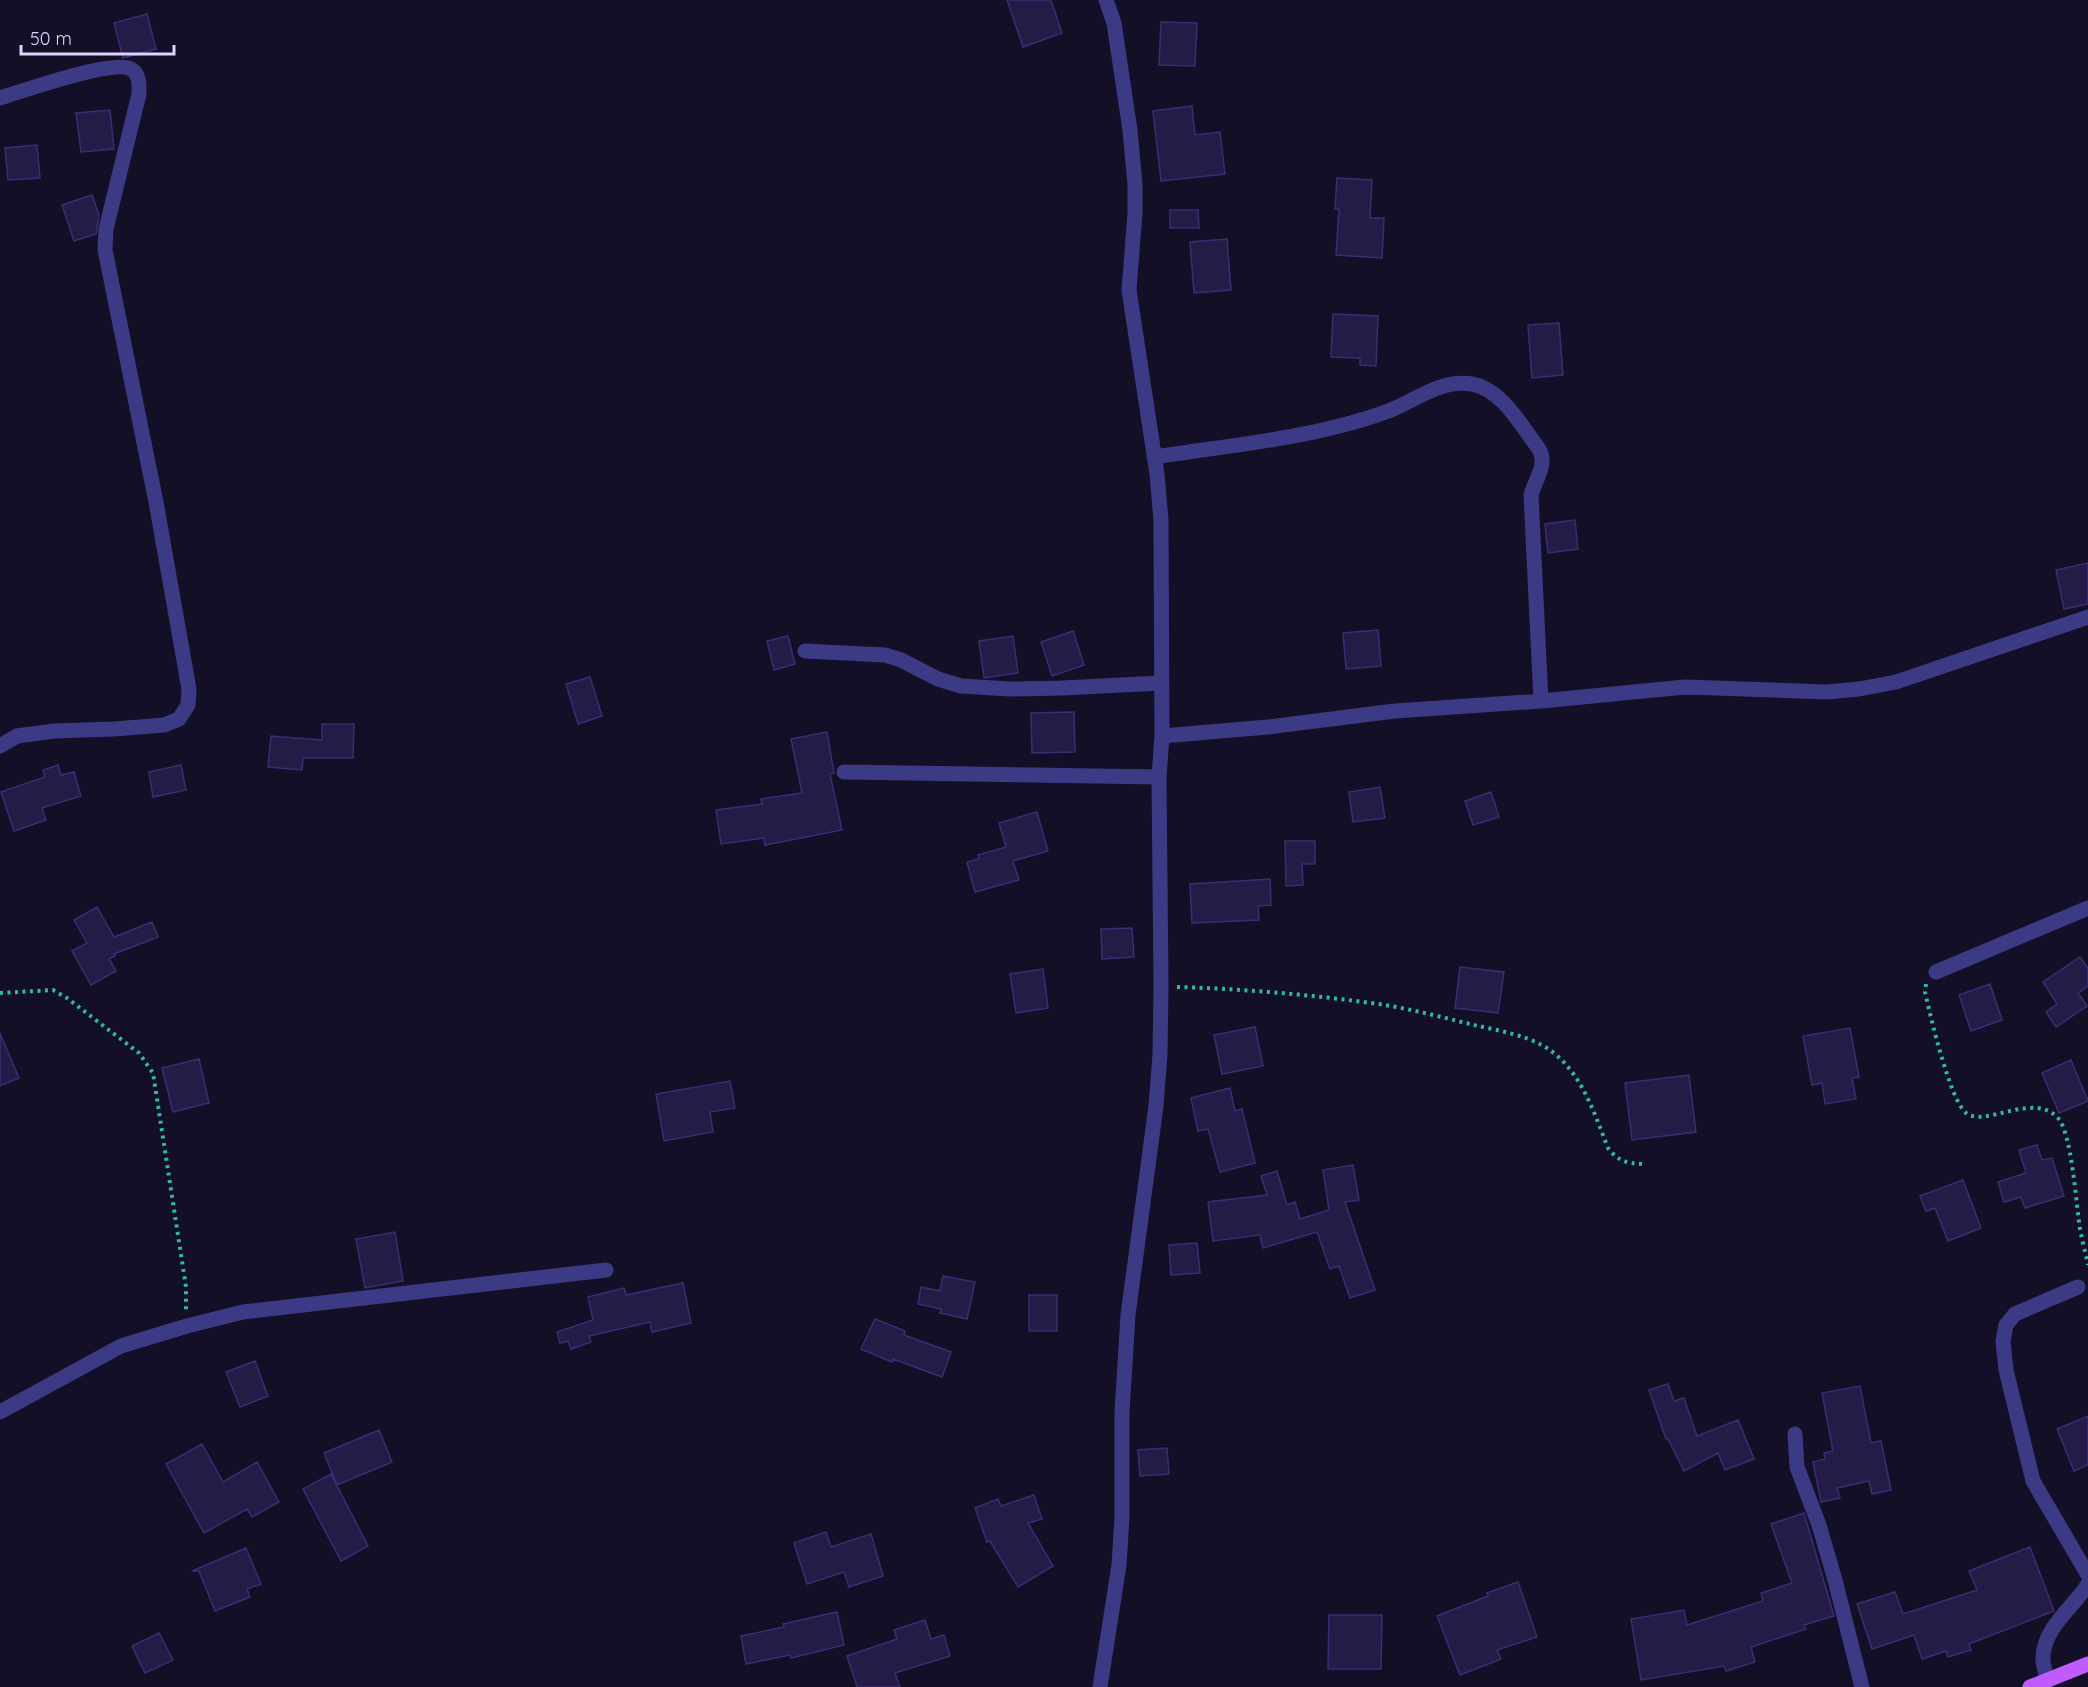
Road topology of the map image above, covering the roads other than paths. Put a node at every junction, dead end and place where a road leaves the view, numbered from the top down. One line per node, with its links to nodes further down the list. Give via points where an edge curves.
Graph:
1 (1106, 0): 3 (street, via 1114,23 1130,130 1135,213 1129,290)
2 (0, 98): 9 (street, via 104,68 123,66 139,78 139,94 106,229 105,250 156,502 189,697 179,719 164,725 54,731 17,736)
3 (1154, 457): 6 (street, via 1161,520); 7 (street, via 1341,425 1455,383 1474,384 1495,395 1543,458 1531,495)
4 (2088, 617): 7 (street, via 1896,682 1859,689 1827,692 1685,687)
5 (805, 651): 6 (street, via 885,655 962,686 1062,688)
6 (1161, 683): 8 (street)
7 (1541, 702): 8 (street, via 1395,711 1268,728)
8 (1162, 736): 11 (street)
9 (0, 746)
10 (843, 772): 11 (street)
11 (1160, 777): 22 (street, via 1160,1054 1128,1315 1119,1564)
12 (2088, 908): 13 (street)
13 (1936, 972)
14 (606, 1270): 16 (street, via 243,1312 121,1346)
15 (2078, 1287): 18 (street, via 2015,1314 2006,1325 2003,1341 2006,1370 2033,1481)
16 (0, 1412)
17 (1795, 1434): 23 (street, via 1797,1467 1819,1525)
18 (2088, 1575)
19 (2088, 1584): 21 (street, via 2049,1636 2042,1659)
20 (2088, 1664): 21 (main road)
21 (2048, 1680): 24 (main road)
22 (1100, 1687)
23 (1862, 1687)
24 (2030, 1687)

